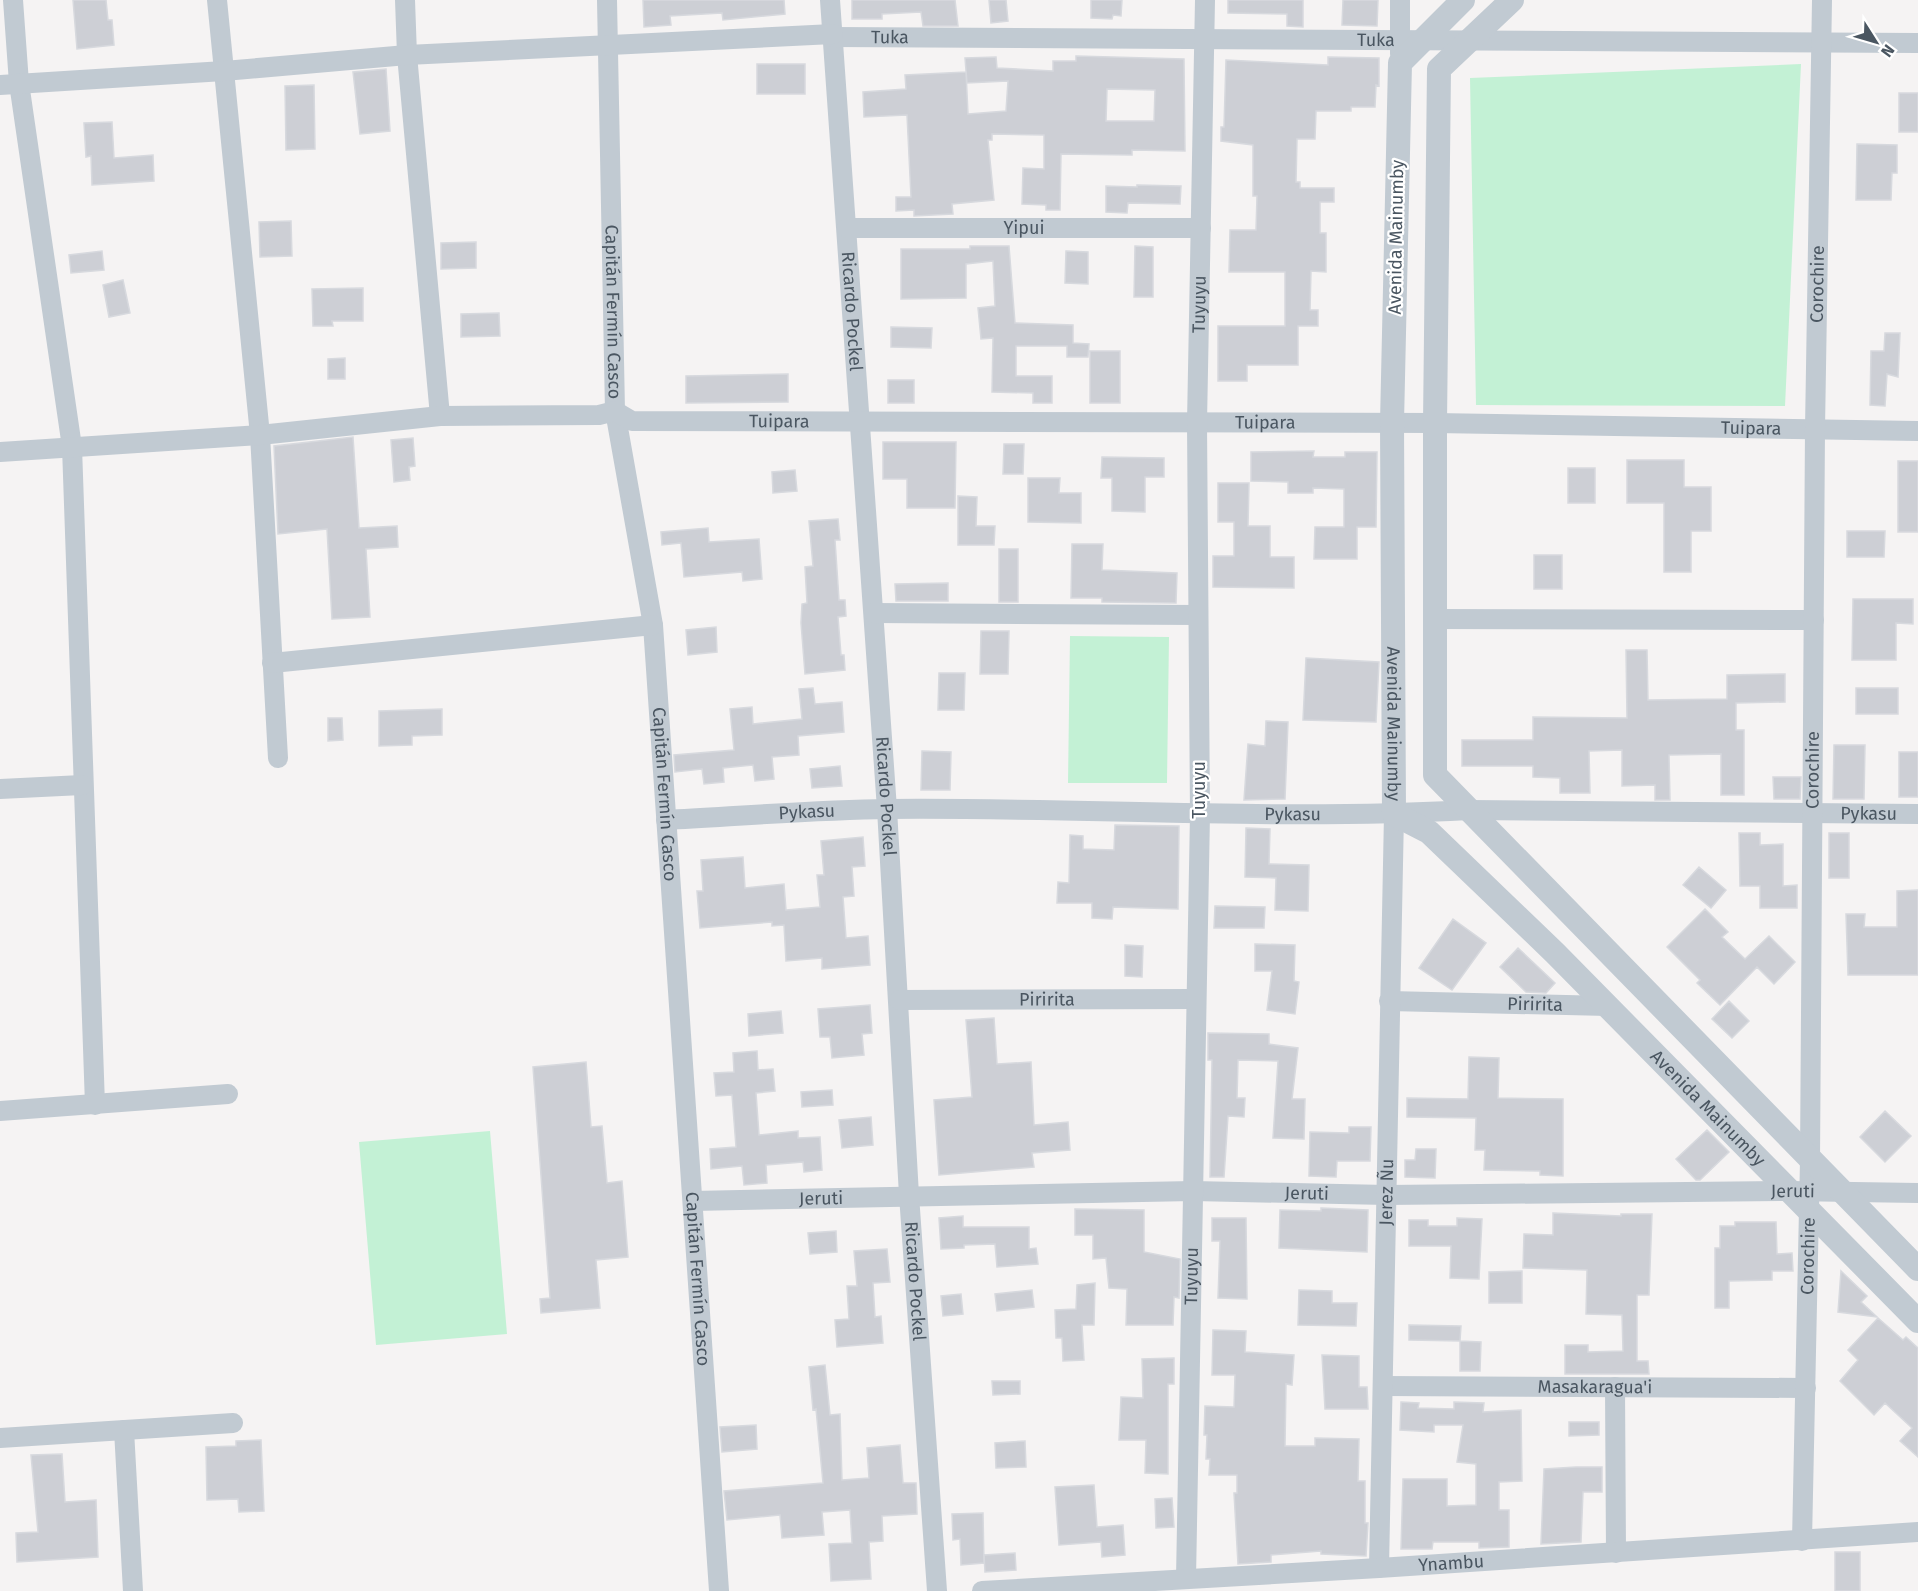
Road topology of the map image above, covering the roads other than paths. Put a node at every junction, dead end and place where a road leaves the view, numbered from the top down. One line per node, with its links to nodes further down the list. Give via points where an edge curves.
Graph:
1 (13, 0): 20 (street)
2 (217, 0): 19 (street)
3 (405, 0): 18 (street)
4 (607, 0): 16 (street, Capitán Fermín Casco)
5 (831, 0): 11 (street, Ricardo Pockel)
6 (1205, 0): 12 (street, Tuyuyu)
7 (1400, 0): 17 (street)
8 (1463, 0): 17 (street)
9 (1512, 0): 13 (street, Avenida Mainumby)
10 (1822, 0): 14 (street, Corochire)
11 (833, 35): 12 (street, Tuka); 16 (street, Tuka); 21 (street, Ricardo Pockel)
12 (1204, 38): 17 (street, Tuka); 22 (street, Tuyuyu)
13 (1468, 42): 14 (street, Tuka); 17 (street, Tuka); 28 (street, Avenida Mainumby, via 1439,69)
14 (1822, 43): 15 (street, Tuka); 29 (street, Corochire)
15 (1918, 43)
16 (610, 45): 18 (street, Tuka); 23 (street, Capitán Fermín Casco)
17 (1407, 48): 27 (street, Avenida Mainumby)
18 (407, 55): 19 (street, Tuka); 24 (street)
19 (224, 71): 20 (street, Tuka); 31 (street)
20 (9, 84): 32 (street)
21 (847, 228): 22 (street, Yipui); 25 (street, Ricardo Pockel)
22 (1201, 228): 26 (street, Tuyuyu)
23 (615, 411): 24 (street, via 599,415); 25 (street, Tuipara, via 632,421); 38 (street, Capitán Fermín Casco)
24 (440, 416): 31 (street)
25 (861, 421): 26 (street, Tuipara); 34 (street, Ricardo Pockel)
26 (1197, 423): 27 (street, Tuipara); 35 (street, Tuyuyu)
27 (1392, 423): 28 (street, Tuipara); 46 (street, Avenida Mainumby)
28 (1435, 423): 29 (street, Tuipara); 36 (street, Avenida Mainumby)
29 (1815, 429): 30 (street, Tuipara); 37 (street, Corochire)
30 (1918, 431)
31 (260, 435): 32 (street); 39 (street)
32 (72, 447): 33 (street); 41 (street)
33 (0, 452)
34 (874, 613): 35 (street); 43 (street, Ricardo Pockel)
35 (1197, 615): 45 (street, Tuyuyu)
36 (1434, 619): 37 (street); 44 (street, Avenida Mainumby, via 1435,776)
37 (1814, 620): 47 (street, Corochire)
38 (653, 625): 39 (street); 49 (street, Capitán Fermín Casco)
39 (272, 663): 40 (street)
40 (278, 758)
41 (82, 785): 42 (street); 55 (street)
42 (0, 789)
43 (887, 809): 45 (street, Pykasu); 49 (street, Pykasu); 51 (street, Ricardo Pockel)
44 (1469, 810): 46 (street, Pykasu); 47 (street, Pykasu); 57 (street, Avenida Mainumby)
45 (1200, 814): 46 (street, Pykasu); 50 (street, Tuyuyu)
46 (1394, 814): 52 (street, Jerez Ñu); 53 (street, Avenida Mainumby, via 1429,832)
47 (1813, 814): 48 (street, Pykasu); 57 (street, Corochire)
48 (1918, 814)
49 (666, 820): 64 (street, Capitán Fermín Casco)
50 (1195, 999): 51 (street, Piririta); 58 (street, Tuyuyu)
51 (899, 1000): 62 (street, Ricardo Pockel)
52 (1389, 1001): 53 (street, Piririta); 61 (street, Jerez Ñu)
53 (1608, 1006): 63 (street, Avenida Mainumby)
54 (228, 1094): 55 (street)
55 (95, 1105): 56 (street)
56 (0, 1111)
57 (1810, 1161): 59 (street, Avenida Mainumby); 63 (street, Corochire)
58 (1193, 1191): 61 (street, Jeruti); 62 (street, Jeruti); 77 (street, Tuyuyu)
59 (1840, 1191): 60 (street, Jeruti); 63 (street, Jeruti); 65 (street, Avenida Mainumby)
60 (1918, 1193)
61 (1387, 1195): 63 (street, Jeruti); 67 (street, Jerez Ñu)
62 (909, 1196): 64 (street, Jeruti); 80 (street, Ricardo Pockel)
63 (1803, 1197): 66 (street, Avenida Mainumby); 69 (street, Corochire)
64 (693, 1201): 79 (street, Capitán Fermín Casco)
65 (1918, 1269)
66 (1918, 1321)
67 (1383, 1386): 68 (street, Masakaragua'i); 76 (street, Jerez Ñu)
68 (1615, 1387): 69 (street, Masakaragua'i); 75 (street)
69 (1806, 1389): 74 (street, Corochire)
70 (233, 1423): 71 (street)
71 (124, 1430): 72 (street); 78 (street)
72 (0, 1438)
73 (1918, 1532): 74 (street, Ynambu)
74 (1802, 1540): 75 (street, Ynambu)
75 (1616, 1553): 76 (street, Ynambu)
76 (1379, 1568): 77 (street, Ynambu)
77 (1186, 1579): 81 (street, Ynambu)
78 (133, 1591)
79 (719, 1591)
80 (937, 1591)
81 (982, 1591)

